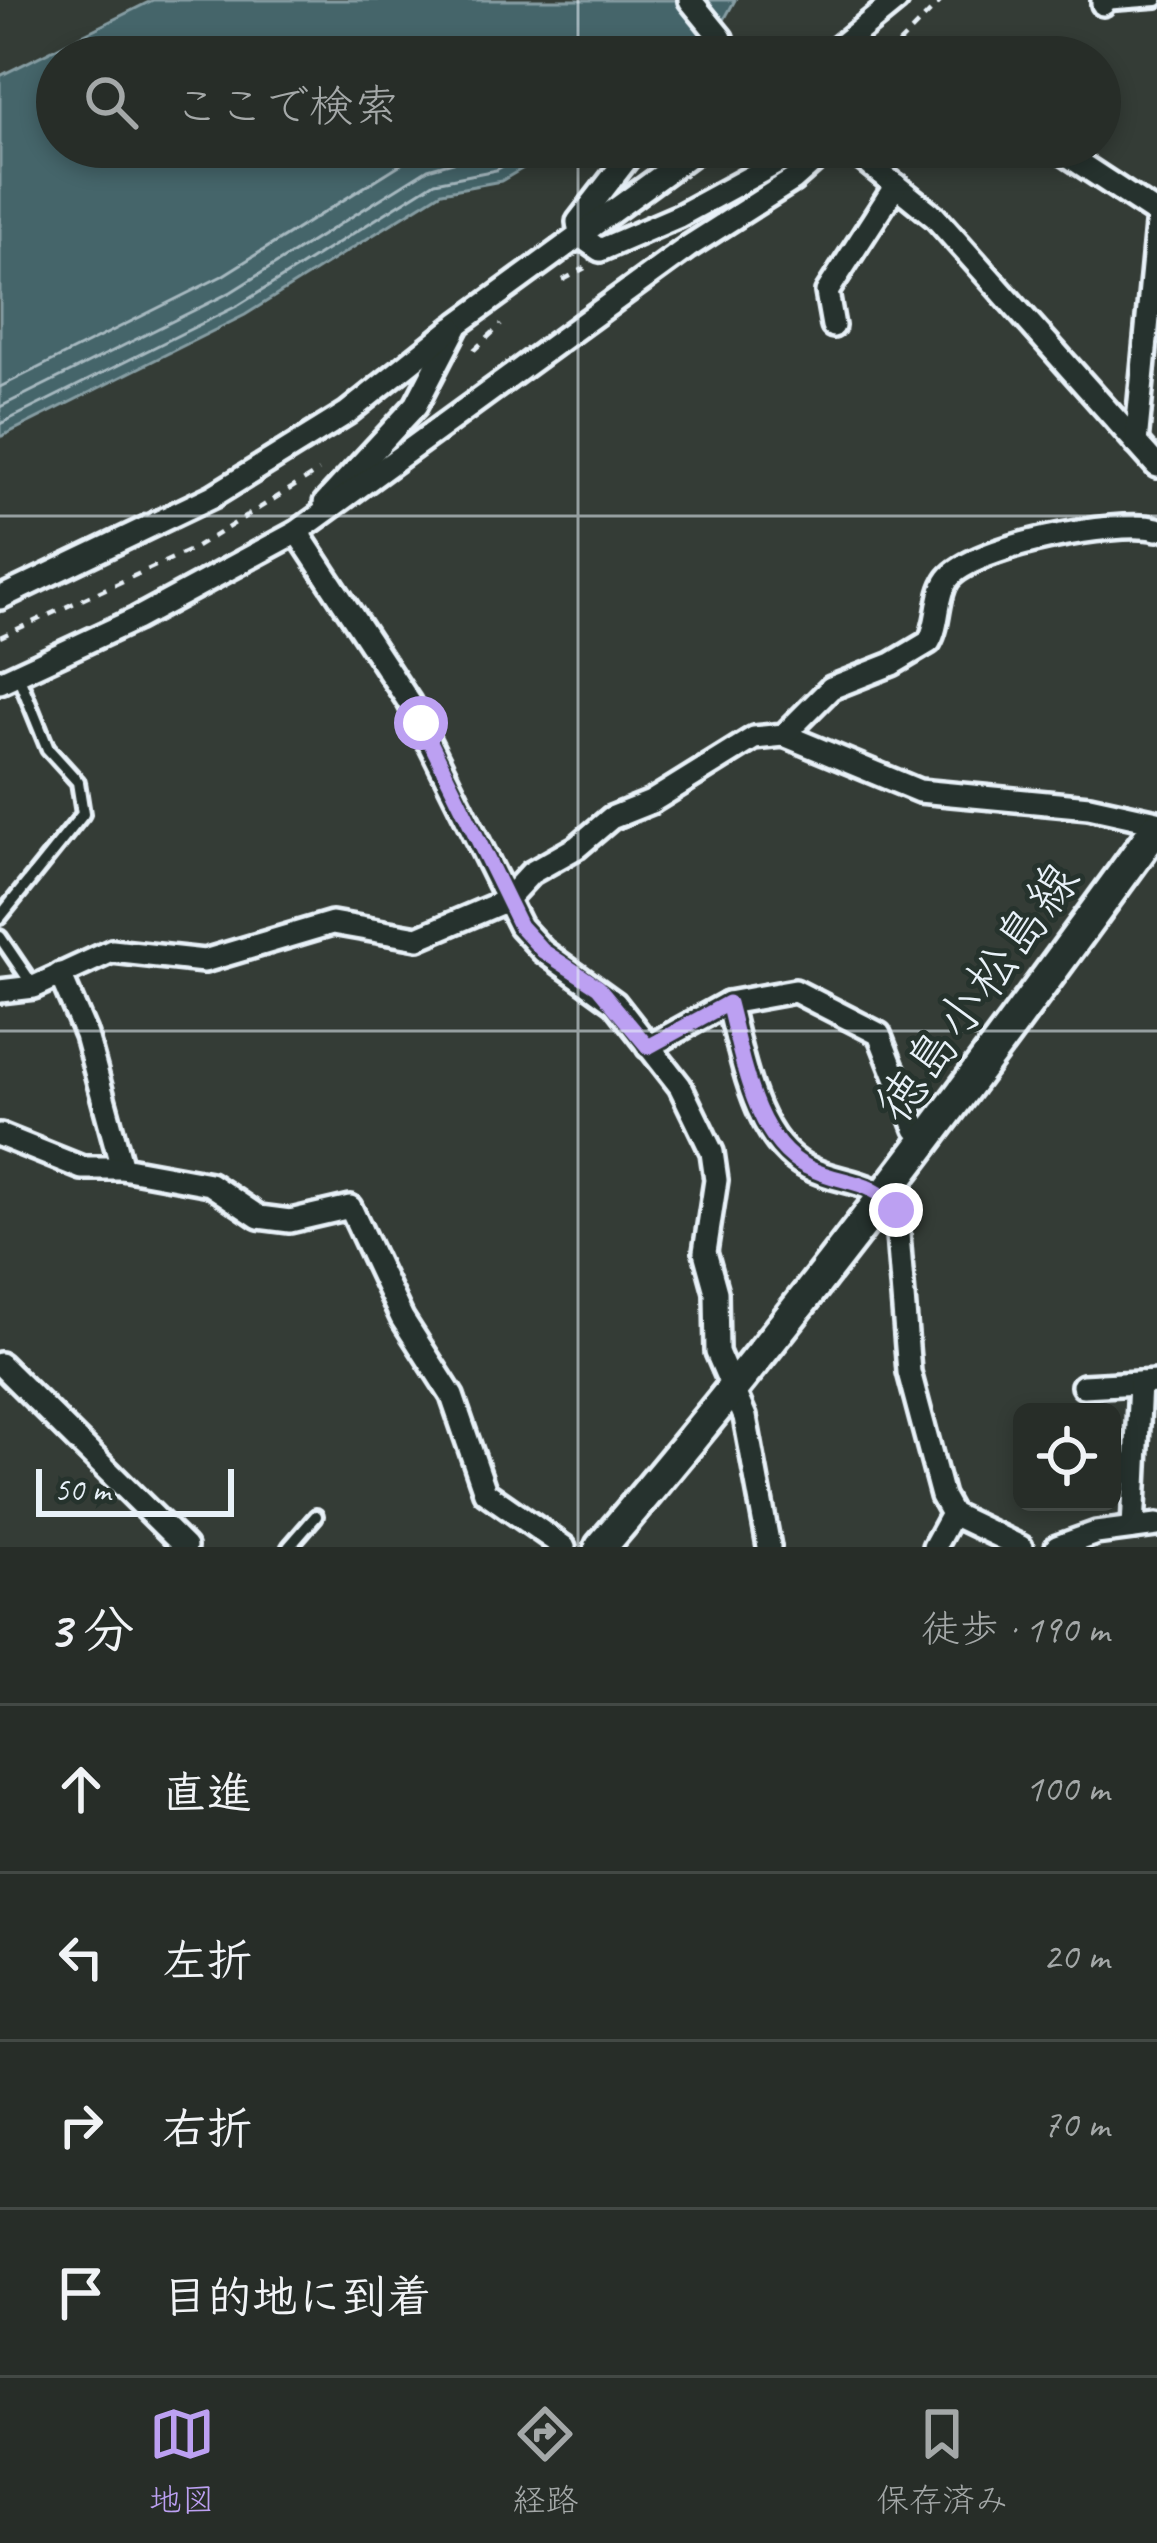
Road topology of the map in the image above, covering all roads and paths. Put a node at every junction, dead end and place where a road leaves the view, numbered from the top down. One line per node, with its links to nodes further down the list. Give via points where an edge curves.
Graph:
1 (690, 0): 6 (street)
2 (897, 0): 7 (street)
3 (942, 0): 8 (path)
4 (1157, 1): 5 (lane)
5 (1103, 2)
6 (712, 36)
7 (853, 36)
8 (907, 36)
9 (620, 168): 18 (street, via 578,222)
10 (672, 168): 18 (street)
11 (767, 168): 18 (street, via 600,250)
12 (806, 168): 23 (street)
13 (879, 168): 15 (street)
14 (1087, 168): 16 (street)
15 (896, 185): 20 (street, via 827,292); 21 (street, via 934,217)
16 (1157, 214)
17 (1157, 225): 21 (street)
18 (580, 236): 19 (street)
19 (458, 324): 23 (street, via 416,405); 25 (street, via 347,412 213,496)
20 (833, 326)
21 (1136, 443): 22 (street)
22 (1157, 466)
23 (304, 527): 26 (street); 29 (street, via 409,702)
24 (1157, 529): 27 (street, via 1132,523 1060,535 960,568 945,582 929,642 831,688)
25 (0, 598)
26 (9, 678): 30 (lane, via 48,749 78,782 82,814)
27 (784, 735): 28 (street, via 919,791 1089,807); 29 (street, via 754,738 611,818 531,873)
28 (1157, 825): 38 (main road, 徳島小松島線)
29 (505, 901): 32 (street, via 418,938 332,923 204,961 112,951); 36 (street, via 543,951 598,987)
30 (0, 917)
31 (0, 938): 33 (lane)
32 (60, 974): 33 (street); 39 (street, via 86,1035)
33 (34, 987): 34 (street)
34 (0, 991)
35 (728, 1003): 36 (street); 38 (street, via 795,991 879,1034); 40 (street, via 750,1088 789,1155)
36 (648, 1047): 44 (street, via 680,1086 712,1152 705,1252 716,1292 717,1352)
37 (0, 1135): 39 (street, via 82,1168)
38 (928, 1141): 40 (main road, 徳島小松島線)
39 (122, 1168): 51 (street, via 210,1184 260,1217 290,1220 350,1207 401,1318 452,1396 485,1492)
40 (887, 1197): 44 (main road, 徳島小松島線); 45 (street, via 902,1227 909,1372)
41 (0, 1364): 49 (street)
42 (1149, 1383): 43 (street); 48 (street)
43 (1083, 1386)
44 (732, 1394): 52 (main road, 徳島小松島線); 53 (street, via 745,1417)
45 (952, 1514): 54 (street); 55 (street)
46 (316, 1516): 50 (lane)
47 (1157, 1526): 48 (street)
48 (1133, 1528): 56 (street)
49 (185, 1547)
50 (289, 1547)
51 (564, 1547)
52 (601, 1547)
53 (769, 1547)
54 (934, 1547)
55 (1021, 1547)
56 (1057, 1547)

